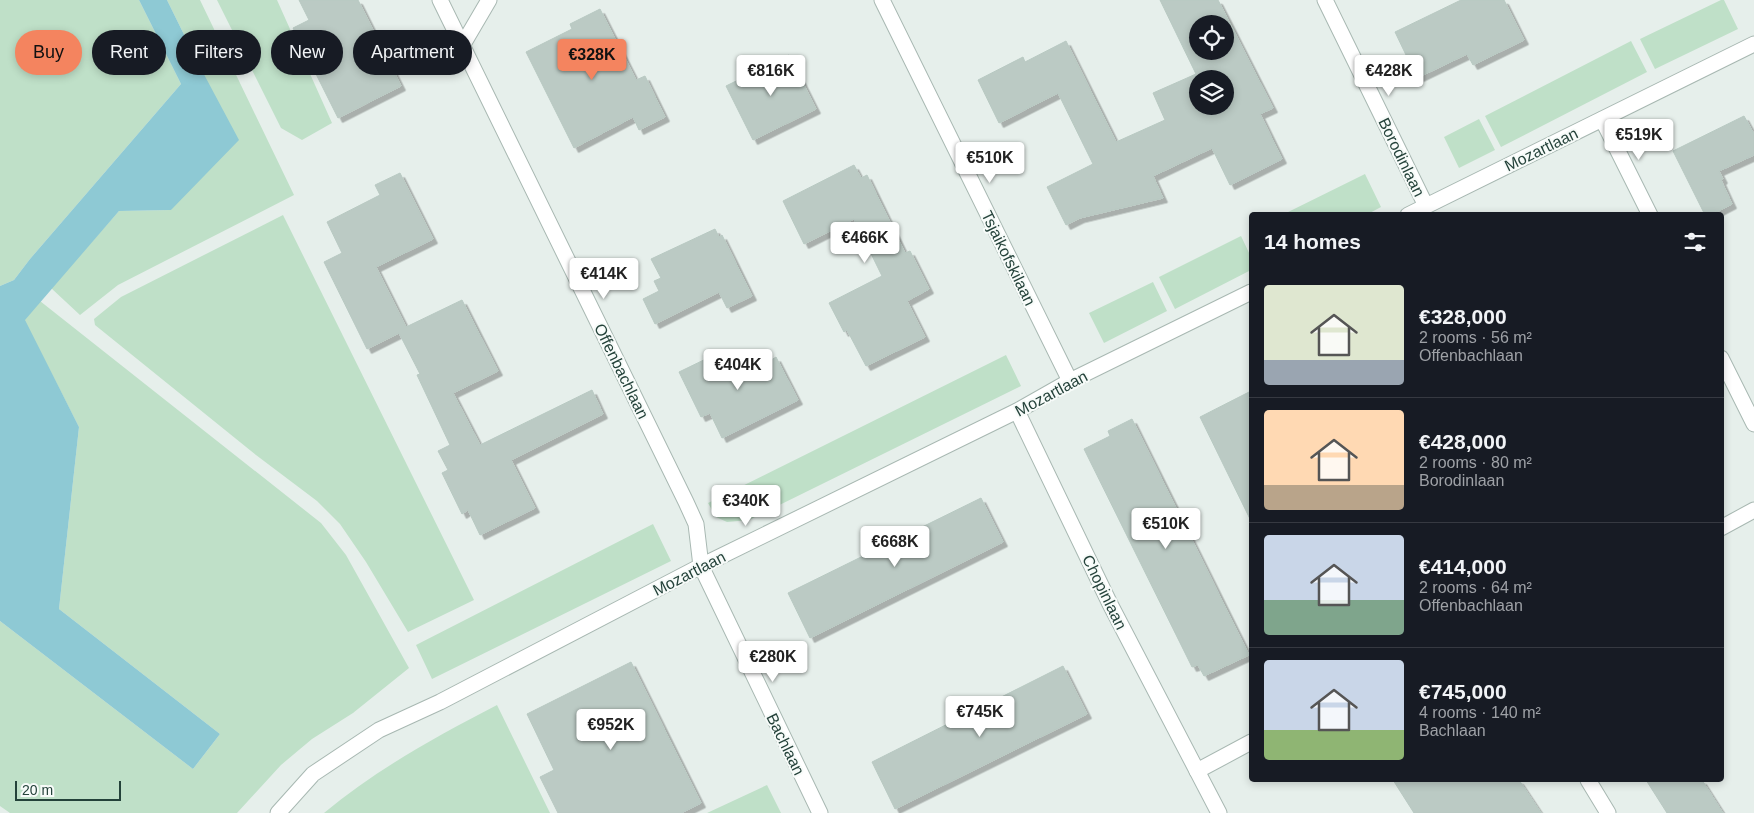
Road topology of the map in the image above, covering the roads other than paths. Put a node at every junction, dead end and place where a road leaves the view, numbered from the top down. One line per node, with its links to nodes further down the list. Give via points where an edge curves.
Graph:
1 (440, 0): 5 (street, Offenbachlaan)
2 (489, 0): 6 (street)
3 (882, 0): 15 (street, Tsjaikofskilaan)
4 (1325, 0): 10 (street, Borodinlaan)
5 (454, 30)
6 (471, 30)
7 (1754, 44): 9 (street, Mozartlaan)
8 (472, 66): 20 (street, Offenbachlaan, via 690,509 696,524)
9 (1602, 120): 10 (street, Mozartlaan); 12 (street)
10 (1426, 206): 11 (street, Mozartlaan)
11 (1414, 212)
12 (1648, 212)
13 (1249, 293): 15 (street, Mozartlaan)
14 (1724, 364): 17 (street)
15 (1070, 382): 16 (street, Mozartlaan)
16 (1017, 411): 20 (street, Mozartlaan); 22 (street, Chopinlaan, via 1110,604)
17 (1754, 424)
18 (1754, 510): 19 (street)
19 (1724, 526)
20 (701, 566): 24 (street, Mozartlaan, via 440,702 379,730 313,774); 25 (street, Bachlaan)
21 (1249, 743): 22 (street)
22 (1198, 771): 26 (street, Chopinlaan)
23 (1589, 782): 27 (street)
24 (278, 813)
25 (820, 813)
26 (1219, 813)
27 (1608, 813)

